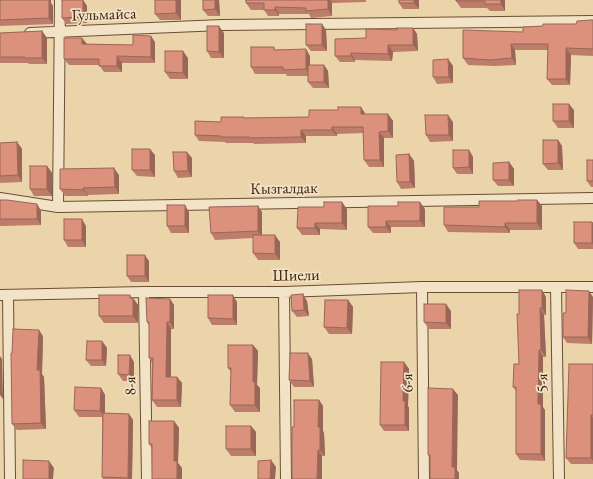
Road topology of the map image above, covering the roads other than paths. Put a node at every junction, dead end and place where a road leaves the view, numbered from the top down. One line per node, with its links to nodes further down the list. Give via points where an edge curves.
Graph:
1 (60, 0): 3 (street)
2 (593, 21): 3 (street, Гульмайса, via 222,25)
3 (59, 32): 4 (street, Гульмайса); 7 (street)
4 (22, 33)
5 (0, 198): 7 (street, Кызгалдак)
6 (593, 198): 7 (street, Кызгалдак)
7 (58, 207)
8 (422, 287): 9 (street, Шиели); 12 (street, Шиели); 17 (street, 6-я)
9 (556, 287): 10 (street, Шиели); 18 (street, 5-я)
10 (593, 287)
11 (144, 292): 12 (street, Шиели); 13 (street, Шиели); 15 (street, 8-я)
12 (284, 292): 16 (street)
13 (4, 295): 14 (street)
14 (10, 479)
15 (148, 479)
16 (286, 479)
17 (424, 479)
18 (559, 479)

